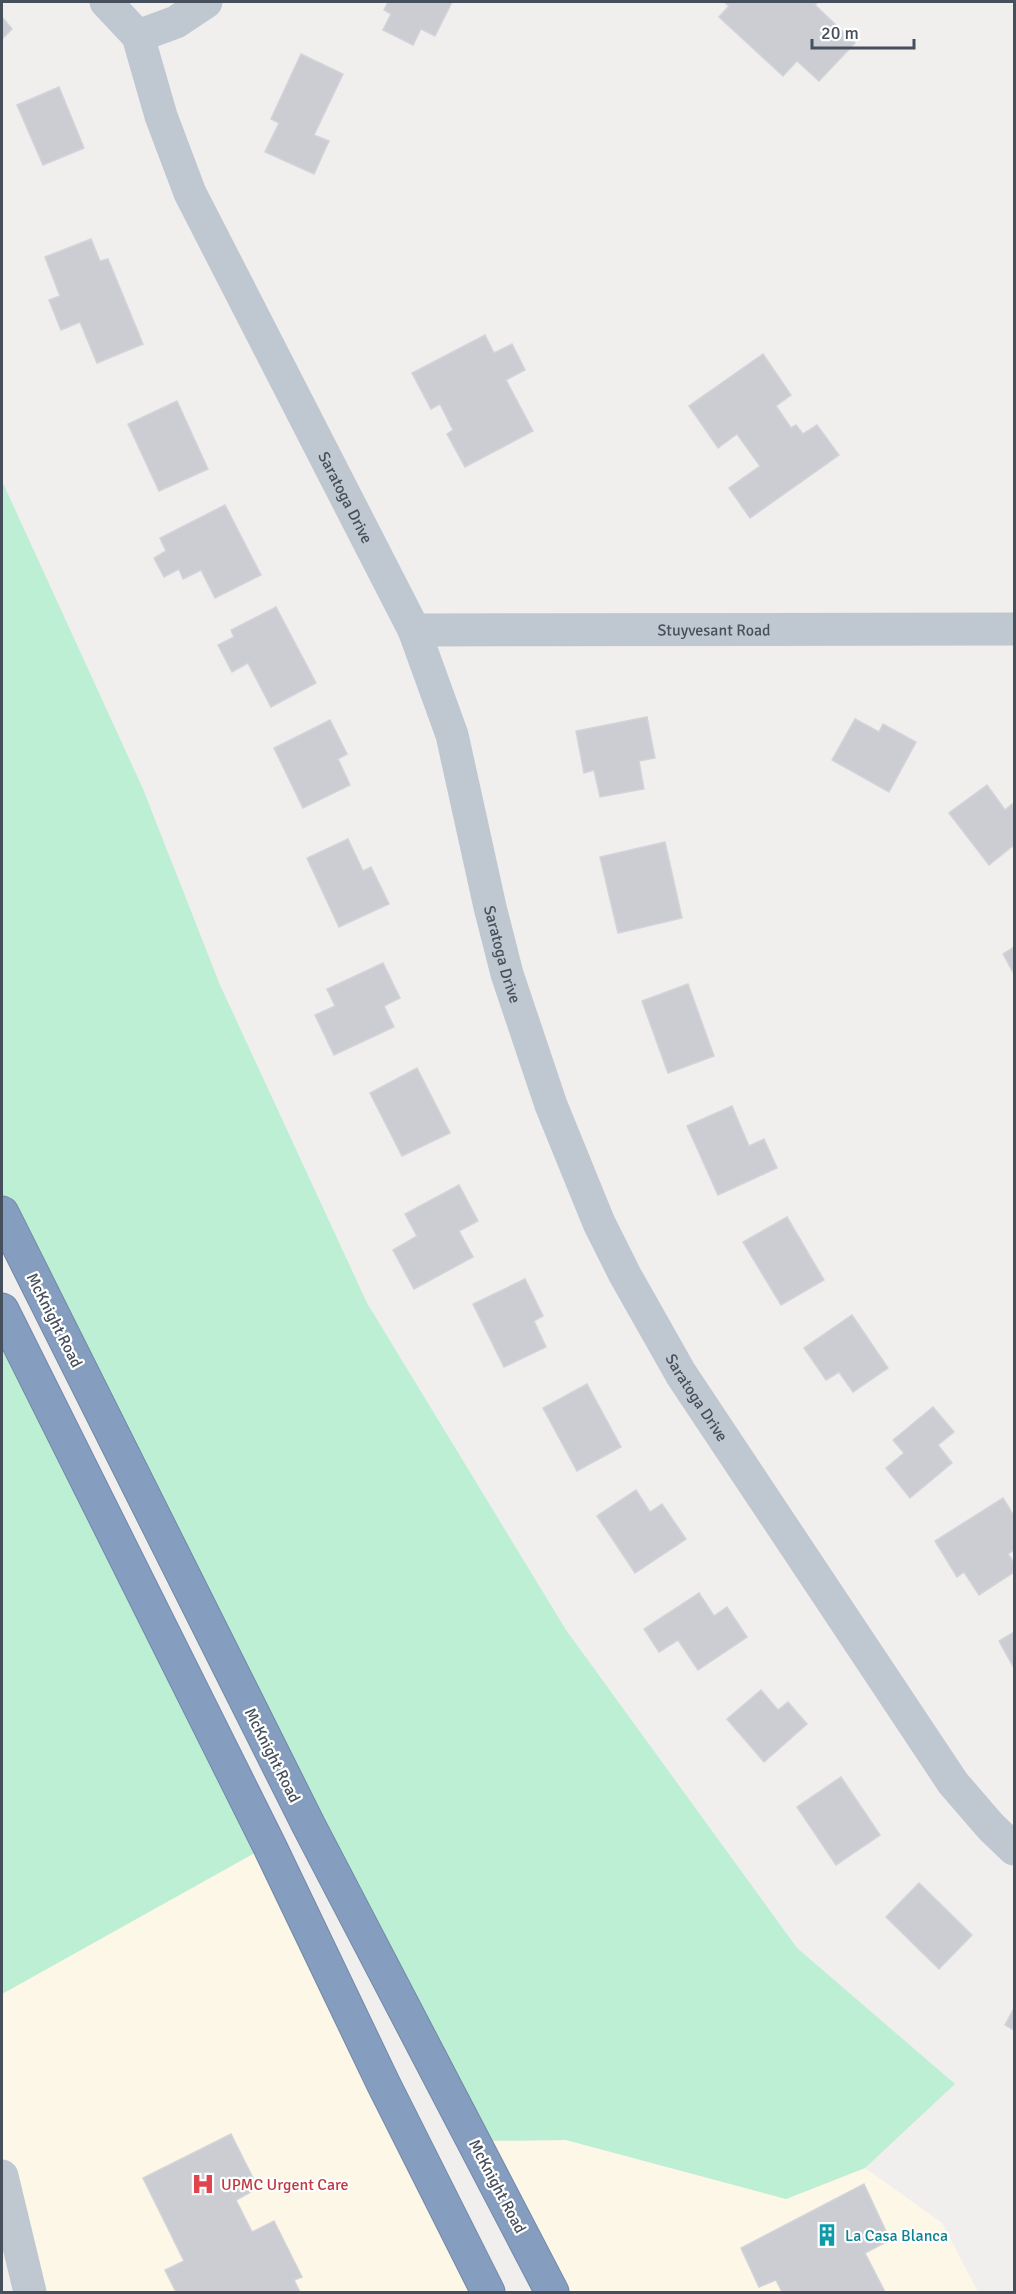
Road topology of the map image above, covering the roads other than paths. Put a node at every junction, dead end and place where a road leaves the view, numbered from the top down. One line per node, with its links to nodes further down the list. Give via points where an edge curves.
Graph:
1 (106, 2): 3 (street, Saratoga Drive)
2 (206, 2): 3 (street, via 176,22)
3 (138, 36): 5 (street, Saratoga Drive, via 161,116 190,193)
4 (1014, 629): 5 (street, Stuyvesant Road)
5 (414, 630): 8 (street, Saratoga Drive, via 452,735 490,907 517,1007 599,1223 694,1394 953,1783)
6 (2, 1213): 12 (highway, McKnight Road, via 309,1826)
7 (2, 1310): 11 (highway)
8 (1014, 1849)
9 (2, 2176): 10 (street)
10 (30, 2292)
11 (488, 2292)
12 (552, 2292)

